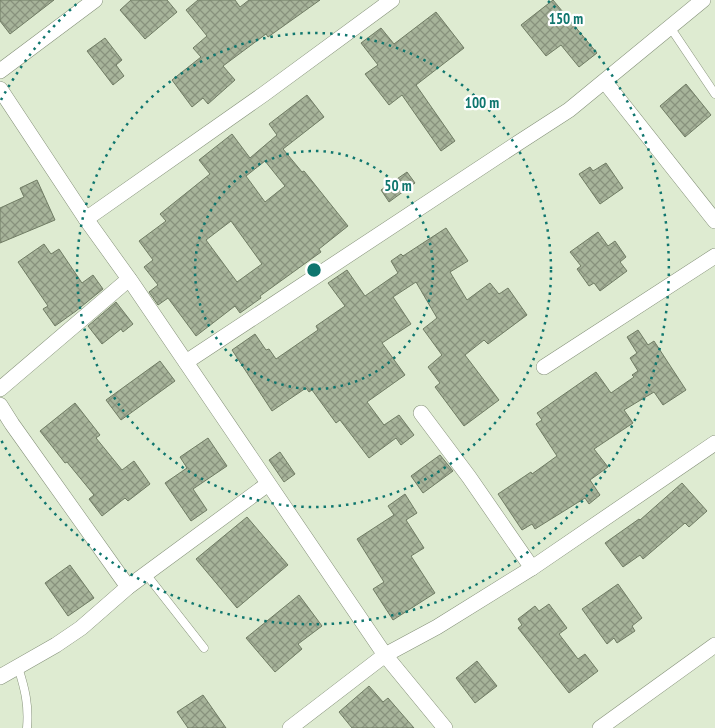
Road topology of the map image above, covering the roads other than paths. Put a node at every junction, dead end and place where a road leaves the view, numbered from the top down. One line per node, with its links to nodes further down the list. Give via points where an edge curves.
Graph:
1 (95, 0): 5 (street)
2 (392, 0): 9 (street)
3 (703, 0): 4 (street)
4 (670, 27): 6 (street); 8 (lane)
5 (0, 71)
6 (605, 82): 10 (street); 13 (street, via 569,110)
7 (0, 89): 9 (street)
8 (715, 94)
9 (86, 219): 12 (street)
10 (715, 221)
11 (715, 256): 14 (street)
12 (129, 279): 13 (street); 15 (street)
13 (186, 362): 19 (street)
14 (544, 367)
15 (0, 389)
16 (0, 404): 22 (street)
17 (421, 413): 20 (street)
18 (715, 443): 20 (street)
19 (268, 484): 21 (street); 25 (street)
20 (532, 568): 25 (street)
21 (146, 574): 22 (street); 24 (lane)
22 (128, 587): 26 (street, via 56,646)
23 (715, 645): 31 (street)
24 (204, 648)
25 (385, 656): 29 (street); 30 (street)
26 (18, 667): 27 (street); 28 (lane, via 26,690)
27 (0, 678)
28 (27, 728)
29 (290, 728)
30 (445, 728)
31 (600, 728)

